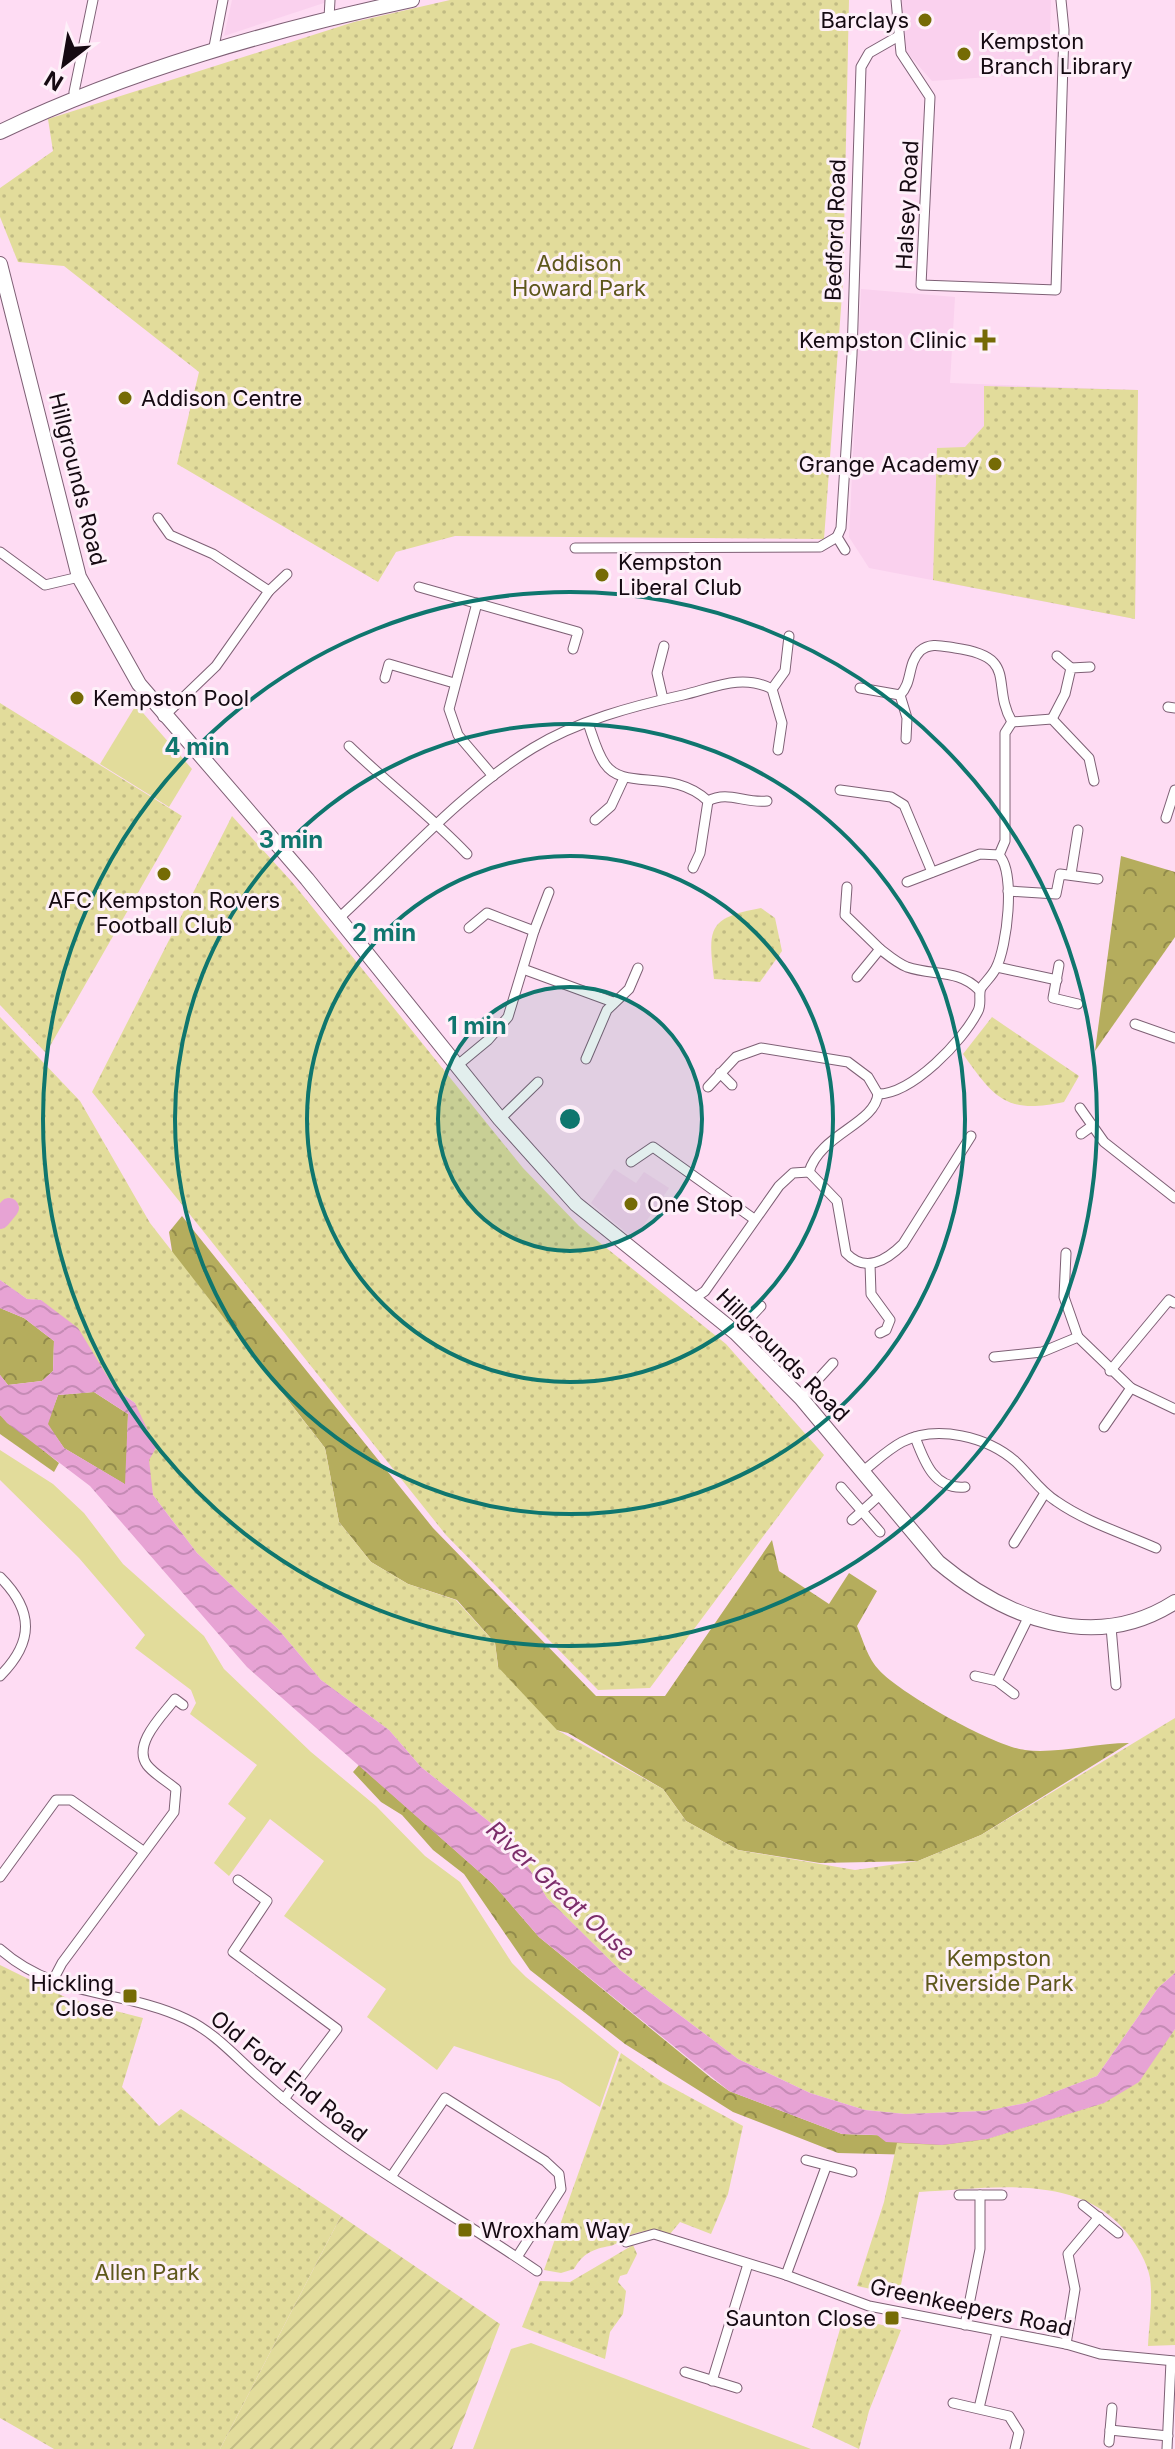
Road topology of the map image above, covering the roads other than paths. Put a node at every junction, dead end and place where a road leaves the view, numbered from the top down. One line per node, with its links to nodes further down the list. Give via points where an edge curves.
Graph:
1 (93, 0): 10 (street)
2 (223, 0): 9 (street)
3 (330, 0): 7 (street)
4 (412, 0): 7 (street)
5 (896, 0): 8 (street, Halsey Road)
6 (1061, 0): 8 (street, Halsey Road, via 1056,290 921,285 930,97 901,53)
7 (329, 18): 9 (street)
8 (897, 37): 14 (street, Bedford Road, via 869,53 861,67 852,355)
9 (213, 52): 10 (street)
10 (76, 99): 11 (street)
11 (0, 132)
12 (0, 264): 19 (street, Hillgrounds Road)
13 (158, 518): 21 (street, via 170,535 213,554)
14 (837, 537): 15 (street, via 820,547); 16 (street)
15 (575, 548)
16 (845, 550)
17 (0, 552): 19 (street, via 45,585)
18 (287, 574): 21 (street)
19 (79, 577): 35 (street, Hillgrounds Road)
20 (419, 587): 22 (street)
21 (269, 591): 35 (street, via 216,666)
22 (477, 603): 25 (street, via 578,632); 30 (street)
23 (789, 636): 32 (street, via 785,671)
24 (664, 646): 34 (street, via 657,673)
25 (573, 649)
26 (1057, 656): 28 (street)
27 (1090, 667): 28 (street)
28 (1071, 668): 36 (street)
29 (385, 678): 30 (street, via 389,664)
30 (454, 683): 42 (street, via 449,709 453,724)
31 (860, 688): 33 (street)
32 (772, 689): 34 (street, via 734,681); 41 (street, via 782,723)
33 (900, 695): 37 (street, via 924,648 965,649 998,668); 39 (street)
34 (663, 699): 38 (street)
35 (163, 717): 64 (street, Hillgrounds Road)
36 (1052, 719): 37 (street); 44 (street, via 1089,758)
37 (1012, 722): 55 (street, via 1005,733 1005,841)
38 (588, 723): 42 (street, via 534,747); 43 (street, via 606,767)
39 (906, 739)
40 (349, 746): 52 (street)
41 (778, 750)
42 (493, 776): 52 (street)
43 (624, 778): 47 (street, via 680,782); 51 (street)
44 (1094, 781)
45 (840, 790): 57 (street, via 891,797 904,805)
46 (1175, 790): 49 (street)
47 (708, 801): 48 (street, via 728,795 751,803); 56 (street, via 704,855)
48 (767, 801)
49 (1172, 807): 50 (street)
50 (1166, 818)
51 (603, 819)
52 (439, 825): 54 (street); 64 (street)
53 (1078, 830): 58 (street)
54 (467, 854)
55 (999, 855): 57 (street, via 980,854); 62 (street)
56 (693, 868)
57 (932, 872): 60 (street)
58 (1071, 874): 59 (street); 62 (street, via 1060,874 1056,894)
59 (1098, 879)
60 (907, 882)
61 (847, 887): 67 (street, via 845,915)
62 (1008, 891): 69 (street)
63 (549, 892): 66 (street)
64 (339, 918): 80 (street, Hillgrounds Road)
65 (469, 928): 66 (street, via 487,913)
66 (534, 931): 71 (street)
67 (880, 949): 72 (street); 74 (street, via 906,967 947,972)
68 (1059, 965): 73 (street)
69 (997, 967): 73 (street); 74 (street)
70 (638, 968): 75 (street, via 629,989)
71 (523, 969): 75 (street); 80 (street, via 508,1017)
72 (857, 977)
73 (1057, 980): 76 (street, via 1053,998)
74 (979, 990): 85 (street, via 980,1008 953,1046 902,1089)
75 (613, 1002): 79 (street)
76 (1078, 1004)
77 (1135, 1024): 78 (street)
78 (1175, 1038)
79 (586, 1059)
80 (459, 1064): 87 (street, Hillgrounds Road)
81 (720, 1073): 83 (street); 84 (street); 85 (street, via 736,1057 774,1049 848,1062 868,1077)
82 (538, 1082): 87 (street)
83 (732, 1085)
84 (708, 1087)
85 (878, 1094): 92 (street, via 870,1111 820,1149)
86 (1080, 1108): 88 (street)
87 (500, 1119): 97 (street, Hillgrounds Road, via 576,1204)
88 (1092, 1126): 89 (street); 93 (street, via 1104,1142)
89 (1081, 1134)
90 (971, 1136): 96 (street, via 956,1150 903,1244)
91 (631, 1162): 94 (street, via 653,1147)
92 (809, 1172): 94 (street, via 793,1173); 96 (street, via 837,1201 846,1253 860,1264)
93 (1175, 1198)
94 (754, 1219): 97 (street)
95 (1066, 1253): 102 (street, via 1064,1297)
96 (870, 1264): 101 (street, via 871,1294 890,1320)
97 (695, 1298): 100 (street, Hillgrounds Road)
98 (1174, 1303): 105 (street, via 1169,1300)
99 (761, 1306): 100 (street)
100 (736, 1333): 107 (street, Hillgrounds Road)
101 (880, 1333)
102 (1078, 1337): 103 (street, via 1042,1352); 105 (street)
103 (994, 1357)
104 (833, 1363): 107 (street)
105 (1110, 1371): 106 (street)
106 (1131, 1388): 108 (street); 109 (street)
107 (801, 1398): 111 (street, Hillgrounds Road)
108 (1175, 1409)
109 (1104, 1427)
110 (915, 1437): 111 (street); 113 (street, via 927,1467); 114 (street, via 951,1434 984,1443 1015,1461)
111 (862, 1472): 115 (street, Hillgrounds Road)
112 (841, 1487): 116 (street)
113 (958, 1491)
114 (1045, 1493): 119 (street); 120 (street, via 1080,1516)
115 (881, 1494): 116 (street); 123 (street, Hillgrounds Road, via 938,1562 984,1596)
116 (863, 1511): 117 (street); 118 (street)
117 (852, 1520)
118 (880, 1532)
119 (1014, 1543)
120 (1156, 1548)
121 (0, 1577): 125 (street, via 24,1609 26,1636 17,1659)
122 (1175, 1602): 124 (street, Hillgrounds Road)
123 (1028, 1618): 124 (street, Hillgrounds Road, via 1070,1627); 128 (street)
124 (1111, 1627): 127 (street)
125 (0, 1676)
126 (975, 1676): 128 (street)
127 (1118, 1678)
128 (997, 1681): 129 (street)
129 (1014, 1694)
130 (180, 1698): 131 (street, via 144,1741 147,1764 176,1789 178,1801)
131 (143, 1851): 132 (street, via 71,1800 56,1800); 135 (street)
132 (0, 1877)
133 (238, 1880): 136 (street, via 267,1901 233,1952 337,2029)
134 (0, 1949): 135 (street, Old Ford End Road)
135 (52, 1982): 136 (street, Old Ford End Road, via 187,2019)
136 (284, 2099): 140 (street, Old Ford End Road)
137 (806, 2160): 138 (street)
138 (826, 2167): 139 (street); 151 (street)
139 (852, 2172)
140 (391, 2177): 148 (street, Old Ford End Road); 148 (street, via 445,2098 545,2161 559,2174 561,2189)
141 (959, 2195): 142 (street)
142 (980, 2195): 143 (street); 152 (street, via 980,2249)
143 (1002, 2195)
144 (1083, 2205): 145 (street)
145 (1099, 2217): 146 (street); 154 (street, via 1068,2254 1075,2289)
146 (1118, 2233)
147 (626, 2242): 149 (street, Greenkeepers Road, via 654,2234)
148 (517, 2257): 150 (street, Old Ford End Road)
149 (748, 2264): 151 (street, Greenkeepers Road); 157 (street)
150 (537, 2271)
151 (786, 2275): 152 (street, Greenkeepers Road, via 869,2306)
152 (965, 2325): 153 (street, Greenkeepers Road)
153 (997, 2332): 154 (street, Greenkeepers Road); 160 (street)
154 (1066, 2344): 155 (street, Greenkeepers Road, via 1125,2359)
155 (1173, 2361): 163 (street)
156 (685, 2372): 157 (street)
157 (712, 2381): 158 (street)
158 (737, 2388)
159 (953, 2403): 160 (street)
160 (979, 2408): 165 (street, via 1016,2422)
161 (1112, 2408): 162 (street)
162 (1110, 2430): 163 (street); 164 (street)
163 (1168, 2436): 166 (street)
164 (1109, 2442)
165 (1015, 2449)
166 (1167, 2449)

